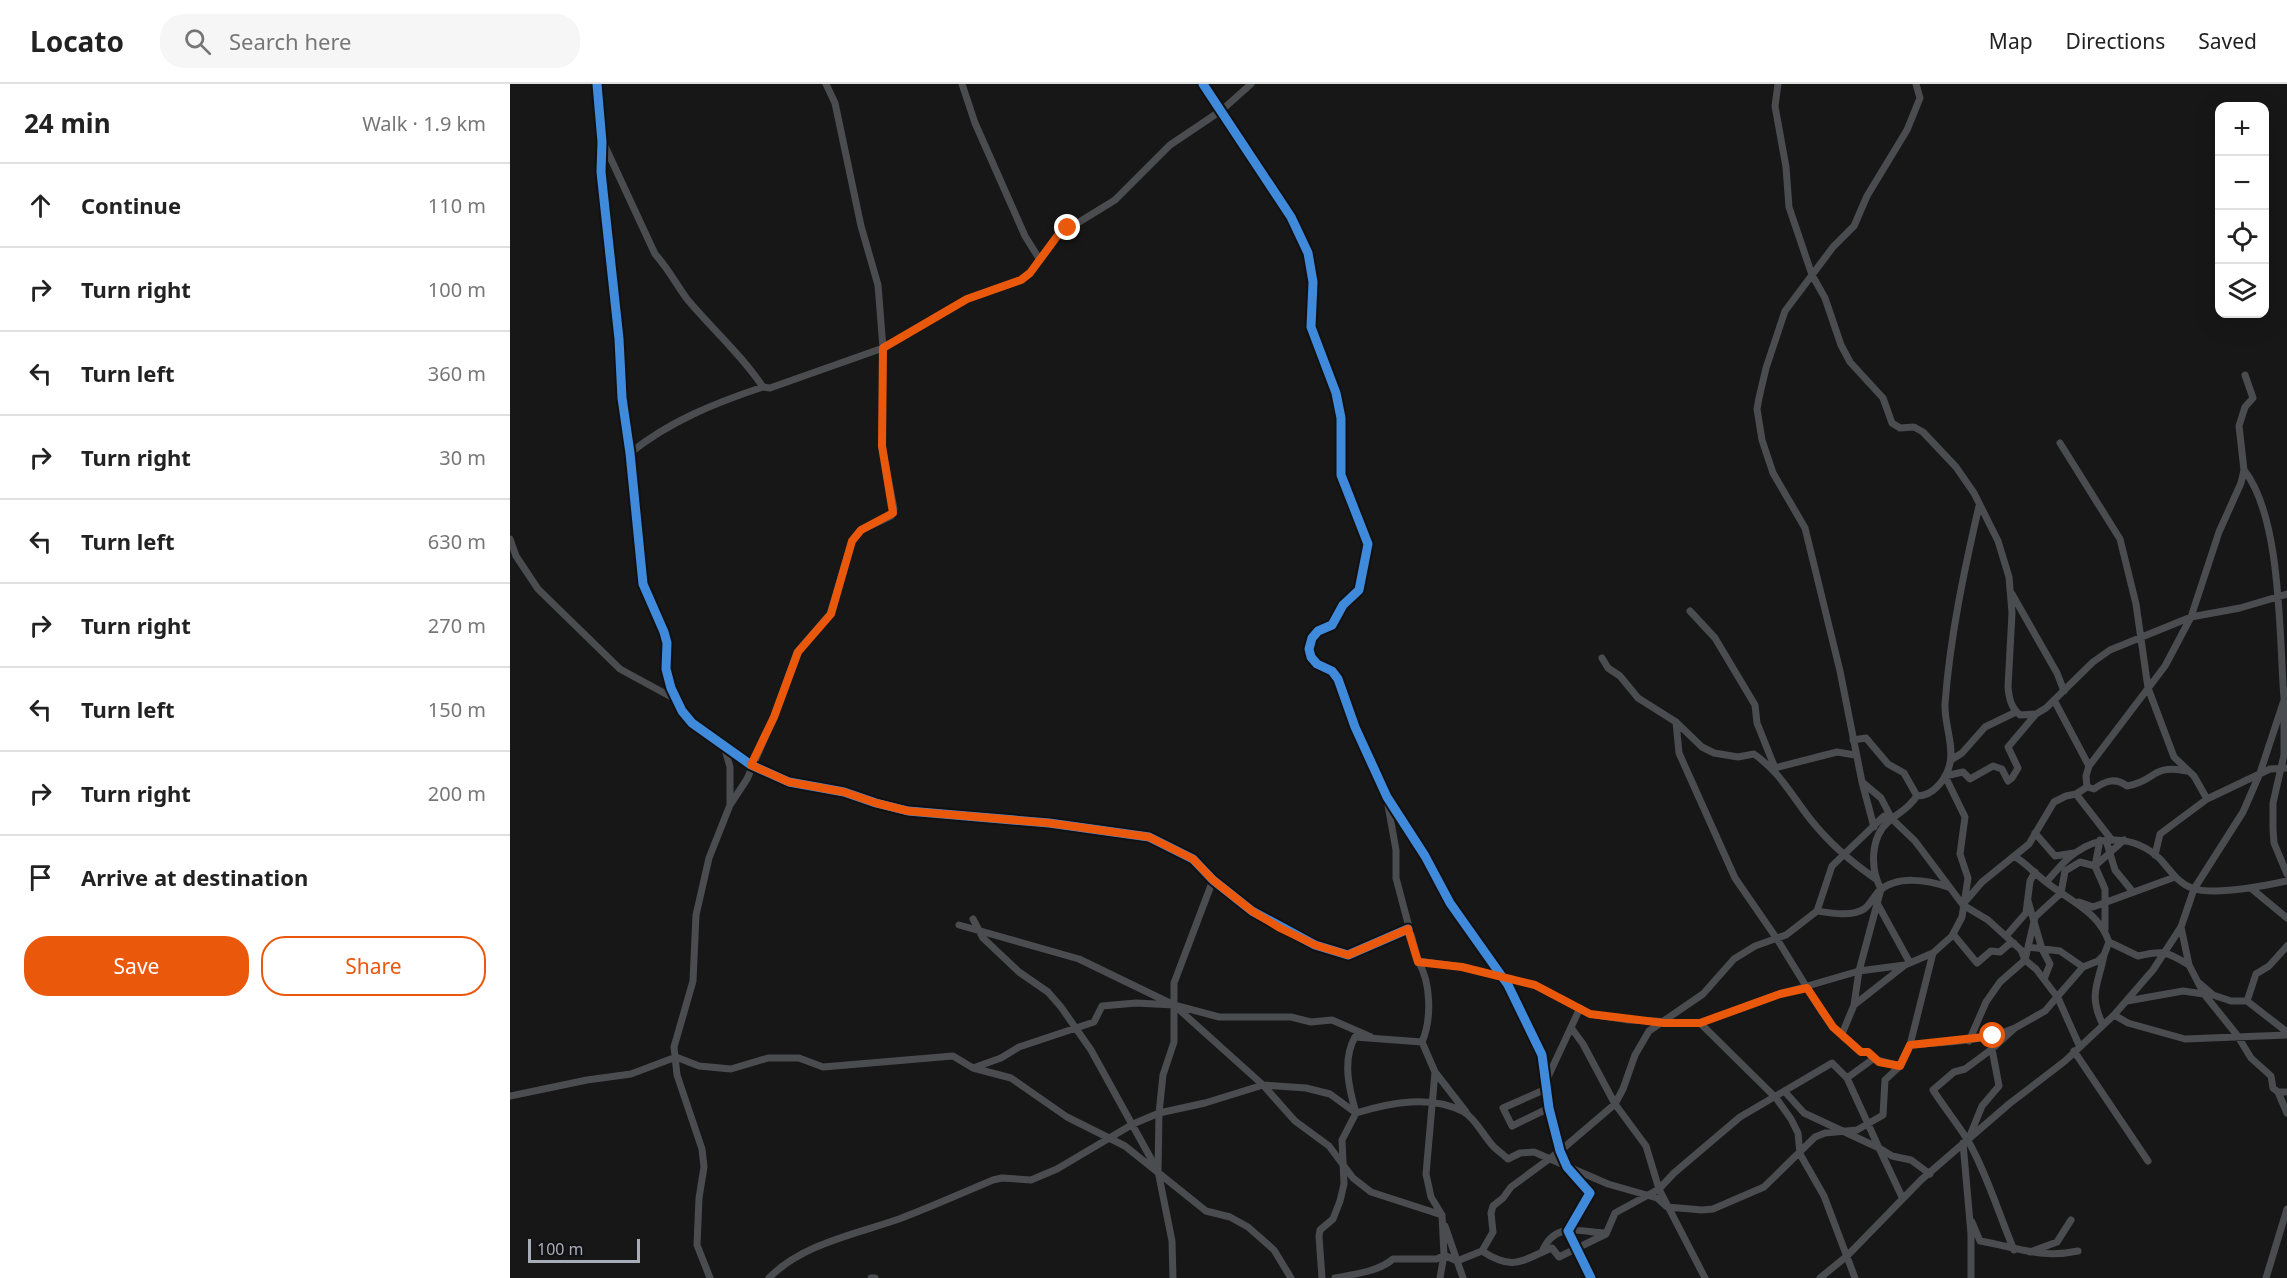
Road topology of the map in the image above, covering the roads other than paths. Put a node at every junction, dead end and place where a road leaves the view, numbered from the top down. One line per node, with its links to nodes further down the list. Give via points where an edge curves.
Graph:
1 (597, 84): 9 (street)
2 (826, 84): 12 (street, via 835,103 861,226 876,275)
3 (962, 84): 10 (street, via 1025,236)
4 (1203, 84): 8 (street)
5 (1251, 84): 8 (street)
6 (1778, 84): 11 (street, via 1775,106 1789,207)
7 (1916, 84): 11 (street, via 1920,98 1900,144 1867,196 1854,226)
8 (1222, 110): 10 (street, via 1170,145 1115,200 1058,235); 51 (street, via 1291,217 1308,253 1313,282 1311,327 1336,393 1341,418 1341,475 1369,551 1357,593 1343,605 1332,625 1312,638 1309,649 1317,664 1332,671 1338,679)
9 (602, 142): 14 (street, via 655,254); 16 (street, via 601,172)
10 (1040, 260): 12 (street, via 1021,280 967,299)
11 (1812, 275): 18 (street, via 1850,363 1883,398 1892,423 1923,432 1956,467); 36 (street, via 1785,311 1757,409 1773,473 1805,528 1840,671)
12 (883, 348): 14 (street, via 770,388); 40 (street, via 882,446 893,513 861,530 852,541 831,614 798,652)
13 (2245, 375): 17 (street, via 2253,398 2239,426)
14 (763, 387): 16 (street, via 670,423)
15 (2060, 443): 25 (street, via 2120,539 2136,604)
16 (630, 453): 30 (street, via 642,584 664,632 666,669)
17 (2244, 470): 22 (street, via 2253,481 2269,521); 24 (street)
18 (1979, 506): 20 (street, via 1998,541); 39 (street, via 1958,596 1945,706)
19 (510, 539): 30 (street, via 538,589 620,669)
20 (2011, 592): 28 (street); 33 (street, via 2008,687)
21 (2287, 594): 22 (street)
22 (2276, 597): 24 (street); 29 (street)
23 (1690, 611): 42 (street, via 1715,638 1755,705 1757,723)
24 (2191, 617): 25 (street); 27 (street, via 2165,666)
25 (2140, 640): 27 (street); 28 (street, via 2110,650)
26 (1602, 658): 35 (street, via 1638,698)
27 (2148, 688): 41 (street); 44 (street, via 2174,758)
28 (2064, 691): 31 (street)
29 (2285, 695): 32 (street); 43 (street); 45 (street)
30 (675, 699): 37 (street, via 692,723)
31 (2054, 700): 34 (street); 41 (street)
32 (2287, 708)
33 (2016, 712): 34 (street); 39 (street, via 1985,727)
34 (2036, 714): 46 (street, via 2008,747 2018,768 2013,778 2008,781 2002,769 1993,766 1968,779 1963,772)
35 (1676, 722): 42 (street, via 1714,753 1738,757 1754,754); 95 (street, via 1679,753 1735,878)
36 (1852, 740): 38 (street); 50 (street, via 1866,738 1871,742 1888,764 1904,772)
37 (724, 746): 40 (street); 53 (street, via 730,767)
38 (1855, 755): 42 (street, via 1837,752); 47 (street)
39 (1951, 760): 46 (street)
40 (751, 765): 53 (street); 70 (street, via 789,782 844,792 908,811 1049,823 1149,837 1193,859)
41 (2089, 766): 48 (street)
42 (1775, 768): 62 (street, via 1811,821)
43 (2284, 768): 45 (street); 67 (street, via 2273,803 2273,830)
44 (2187, 771): 48 (street, via 2161,769 2134,785 2114,780 2094,789); 52 (street)
45 (2260, 773): 52 (street); 76 (street, via 2243,812)
46 (1945, 776): 50 (street, via 1925,796); 83 (street, via 1965,817 1960,854 1968,878)
47 (1862, 782): 54 (street, via 1881,798); 55 (street)
48 (2087, 787): 49 (street)
49 (2076, 794): 56 (street, via 2054,802); 58 (street)
50 (1917, 796): 54 (street, via 1905,812)
51 (1387, 797): 90 (street, via 1396,850 1396,878); 110 (street, via 1421,848 1450,903)
52 (2207, 799): 63 (street, via 2160,834)
53 (730, 805): 137 (street, via 709,858 696,915 693,981 674,1047)
54 (1892, 819): 55 (street, via 1884,816); 57 (street); 73 (street, via 1915,841)
55 (1874, 825): 57 (street); 62 (street)
56 (2036, 833): 60 (street, via 2055,856); 64 (street)
57 (1877, 838): 69 (street, via 1873,862)
58 (2106, 840): 59 (street); 60 (street); 61 (street); 65 (street)
59 (2124, 840): 61 (street); 63 (street)
60 (2074, 853): 72 (street)
61 (2109, 854): 65 (street); 77 (street, via 2115,870)
62 (1841, 855): 69 (street); 84 (street, via 1828,877)
63 (2155, 855): 68 (street)
64 (2014, 856): 66 (street); 83 (street, via 1982,882)
65 (2095, 866): 78 (street, via 2080,862 2065,871); 80 (street, via 2105,889)
66 (2035, 872): 72 (street); 81 (street, via 2030,880)
67 (2287, 874)
68 (2175, 877): 76 (street); 77 (street)
69 (1876, 879): 74 (street)
70 (1213, 880): 90 (street, via 1280,928 1348,955); 118 (street, via 1174,983)
71 (2287, 881): 75 (street)
72 (2046, 882): 78 (street)
73 (1950, 888): 74 (street, via 1924,880); 83 (street)
74 (1881, 889): 82 (street); 84 (street, via 1863,910 1847,914)
75 (2252, 889): 76 (street); 86 (street)
76 (2194, 890): 89 (street)
77 (2133, 892): 80 (street)
78 (2061, 893): 79 (street); 85 (street)
79 (2075, 900): 80 (street, via 2093,907); 91 (street)
80 (2104, 901): 91 (street)
81 (2028, 902): 85 (street); 94 (street, via 2026,912)
82 (1877, 903): 106 (street); 109 (street)
83 (1963, 905): 93 (street); 94 (street)
84 (1817, 911): 95 (street)
85 (2035, 917): 99 (street); 100 (street)
86 (2287, 918)
87 (973, 919): 92 (street)
88 (959, 926): 92 (street)
89 (2181, 927): 101 (street); 107 (street)
90 (1408, 929): 105 (street)
91 (2105, 930): 96 (street)
92 (980, 932): 118 (street, via 1079,959); 127 (street, via 1019,972 1048,992)
93 (1953, 934): 97 (street, via 1977,963 1991,951 2000,952); 102 (street)
94 (2006, 936): 97 (street)
95 (1777, 939): 113 (street); 122 (street, via 1734,959 1703,994)
96 (2109, 942): 101 (street, via 2138,956); 103 (street)
97 (2013, 943): 99 (street); 104 (street)
98 (2287, 946): 116 (street, via 2256,974)
99 (2030, 948): 100 (street); 104 (street)
100 (2042, 949): 108 (street, via 2060,951); 111 (street, via 2050,964)
101 (2167, 952): 107 (street); 117 (street)
102 (1932, 953): 106 (street); 134 (street)
103 (2104, 955): 108 (street); 124 (street, via 2094,992 2095,1011)
104 (2025, 960): 111 (street); 132 (street, via 2000,982 1986,1002)
105 (1418, 962): 110 (street); 133 (street, via 1425,973 1427,1001)
106 (1907, 964): 109 (street); 119 (street)
107 (2189, 965): 112 (street)
108 (2083, 967): 115 (street)
109 (1859, 971): 113 (street); 119 (street)
110 (1501, 976): 120 (street, via 1535,985); 143 (street, via 1537,1042)
111 (2044, 979): 115 (street)
112 (2199, 983): 114 (street); 116 (street, via 2213,995)
113 (1807, 988): 123 (street); 128 (street)
114 (2204, 994): 117 (street, via 2183,991); 130 (street)
115 (2058, 998): 125 (street, via 2045,1011); 135 (street)
116 (2247, 1001): 129 (street)
117 (2123, 1004): 121 (street)
118 (1174, 1005): 127 (street, via 1102,1006 1094,1022); 131 (street, via 1219,1017 1332,1020); 144 (street); 155 (street, via 1174,1042 1163,1075)
119 (1854, 1005): 128 (street)
120 (1580, 1008): 122 (street, via 1606,1017); 126 (street)
121 (2114, 1015): 124 (street); 130 (street, via 2127,1023 2185,1039)
122 (1664, 1023): 123 (street); 152 (street, via 1649,1031)
123 (1700, 1023): 150 (street)
124 (2103, 1024): 135 (street)
125 (2015, 1028): 132 (street); 136 (street)
126 (1572, 1029): 143 (street); 152 (street)
127 (1074, 1030): 140 (street, via 1019,1047); 158 (street, via 1091,1050)
128 (1842, 1034): 138 (street)
129 (2287, 1034): 130 (street)
130 (2237, 1035): 147 (street, via 2251,1058 2271,1076 2271,1084)
131 (1371, 1037): 133 (street); 156 (street, via 1355,1036 1350,1046 1348,1085)
132 (1969, 1041): 134 (street)
133 (1422, 1042): 141 (street)
134 (1910, 1045): 139 (street)
135 (2076, 1048): 162 (street); 167 (street)
136 (1992, 1049): 162 (street, via 1999,1086 1982,1106); 162 (street, via 1933,1090 1955,1119)
137 (676, 1057): 140 (street, via 699,1066 731,1069 768,1058 799,1058 823,1067 953,1056); 149 (street, via 631,1074); 192 (street, via 677,1075 702,1149 697,1245)
138 (1873, 1059): 139 (street); 142 (street)
139 (1900, 1066): 159 (street, via 1885,1080 1883,1115)
140 (974, 1068): 161 (street, via 1011,1078 1067,1117)
141 (1436, 1072): 151 (street); 154 (street)
142 (1847, 1078): 146 (street, via 1832,1063); 159 (street)
143 (1547, 1079): 145 (street)
144 (1263, 1085): 155 (street); 156 (street, via 1330,1094); 168 (street, via 1295,1121 1329,1146)
145 (1546, 1089): 153 (street); 153 (street, via 1503,1108 1512,1126)
146 (1786, 1092): 150 (street); 160 (street, via 1804,1113)
147 (2278, 1092): 148 (street); 157 (street)
148 (2287, 1092)
149 (510, 1096)
150 (1776, 1098): 165 (street, via 1798,1133); 172 (street, via 1740,1117)
151 (1432, 1103): 154 (street); 156 (street, via 1405,1102); 178 (street, via 1426,1174 1431,1197)
152 (1615, 1104): 164 (street); 172 (street, via 1646,1146)
153 (1549, 1108): 164 (street)
154 (1466, 1112): 166 (street, via 1494,1148 1508,1158 1533,1152)
155 (1158, 1113): 158 (street); 170 (street)
156 (1356, 1113): 168 (street, via 1342,1140)
157 (2287, 1113)
158 (1133, 1124): 161 (street); 170 (street)
159 (1867, 1124): 160 (street, via 1857,1130); 163 (street)
160 (1841, 1131): 163 (street); 165 (street, via 1815,1137)
161 (1110, 1140): 170 (street, via 1125,1146); 193 (street, via 1030,1180 993,1180 795,1257)
162 (1966, 1142): 171 (street); 177 (street); 183 (street)
163 (1879, 1148): 171 (street, via 1911,1160); 174 (street)
164 (1560, 1151): 166 (street); 169 (street)
165 (1800, 1154): 175 (street, via 1764,1187 1713,1209); 189 (street, via 1824,1196)
166 (1548, 1157): 169 (street); 184 (street, via 1493,1206 1493,1232)
167 (2148, 1161)
168 (1341, 1163): 178 (street, via 1371,1192); 196 (street, via 1344,1184 1340,1201 1333,1220 1320,1230 1319,1236)
169 (1567, 1167): 173 (street); 180 (street, via 1590,1194)
170 (1158, 1171): 194 (street, via 1172,1240); 195 (street, via 1206,1211 1248,1227 1274,1250)
171 (1930, 1174): 174 (street)
172 (1659, 1189): 173 (street); 175 (street)
173 (1647, 1196): 175 (street, via 1657,1198); 181 (street, via 1615,1213)
174 (1902, 1197): 189 (street)
175 (1667, 1207): 200 (street)
176 (2287, 1209): 204 (street)
177 (1968, 1214): 183 (street, via 1980,1241); 203 (street)
178 (1442, 1215): 188 (street); 190 (street)
179 (2071, 1220): 187 (street, via 2057,1242)
180 (1568, 1231): 181 (street); 182 (street); 186 (street, via 1554,1233)
181 (1606, 1234): 182 (street)
182 (1578, 1250): 186 (street, via 1559,1257 1552,1248); 191 (street)
183 (2014, 1250): 187 (street)
184 (1482, 1251): 186 (street, via 1518,1264); 190 (street)
185 (2078, 1251): 187 (street, via 2060,1255)
186 (1542, 1252)
187 (2028, 1253)
188 (1444, 1255): 190 (street); 197 (street, via 1437,1259 1393,1258 1370,1271); 198 (street)
189 (1846, 1256): 201 (street); 202 (street)
190 (1457, 1261): 199 (street)
191 (1588, 1277)
192 (710, 1278)
193 (769, 1278)
194 (1173, 1278)
195 (1291, 1278)
196 (1322, 1278)
197 (1335, 1278)
198 (1440, 1278)
199 (1463, 1278)
200 (1705, 1278)
201 (1820, 1278)
202 (1855, 1278)
203 (1971, 1278)
204 (2266, 1278)

